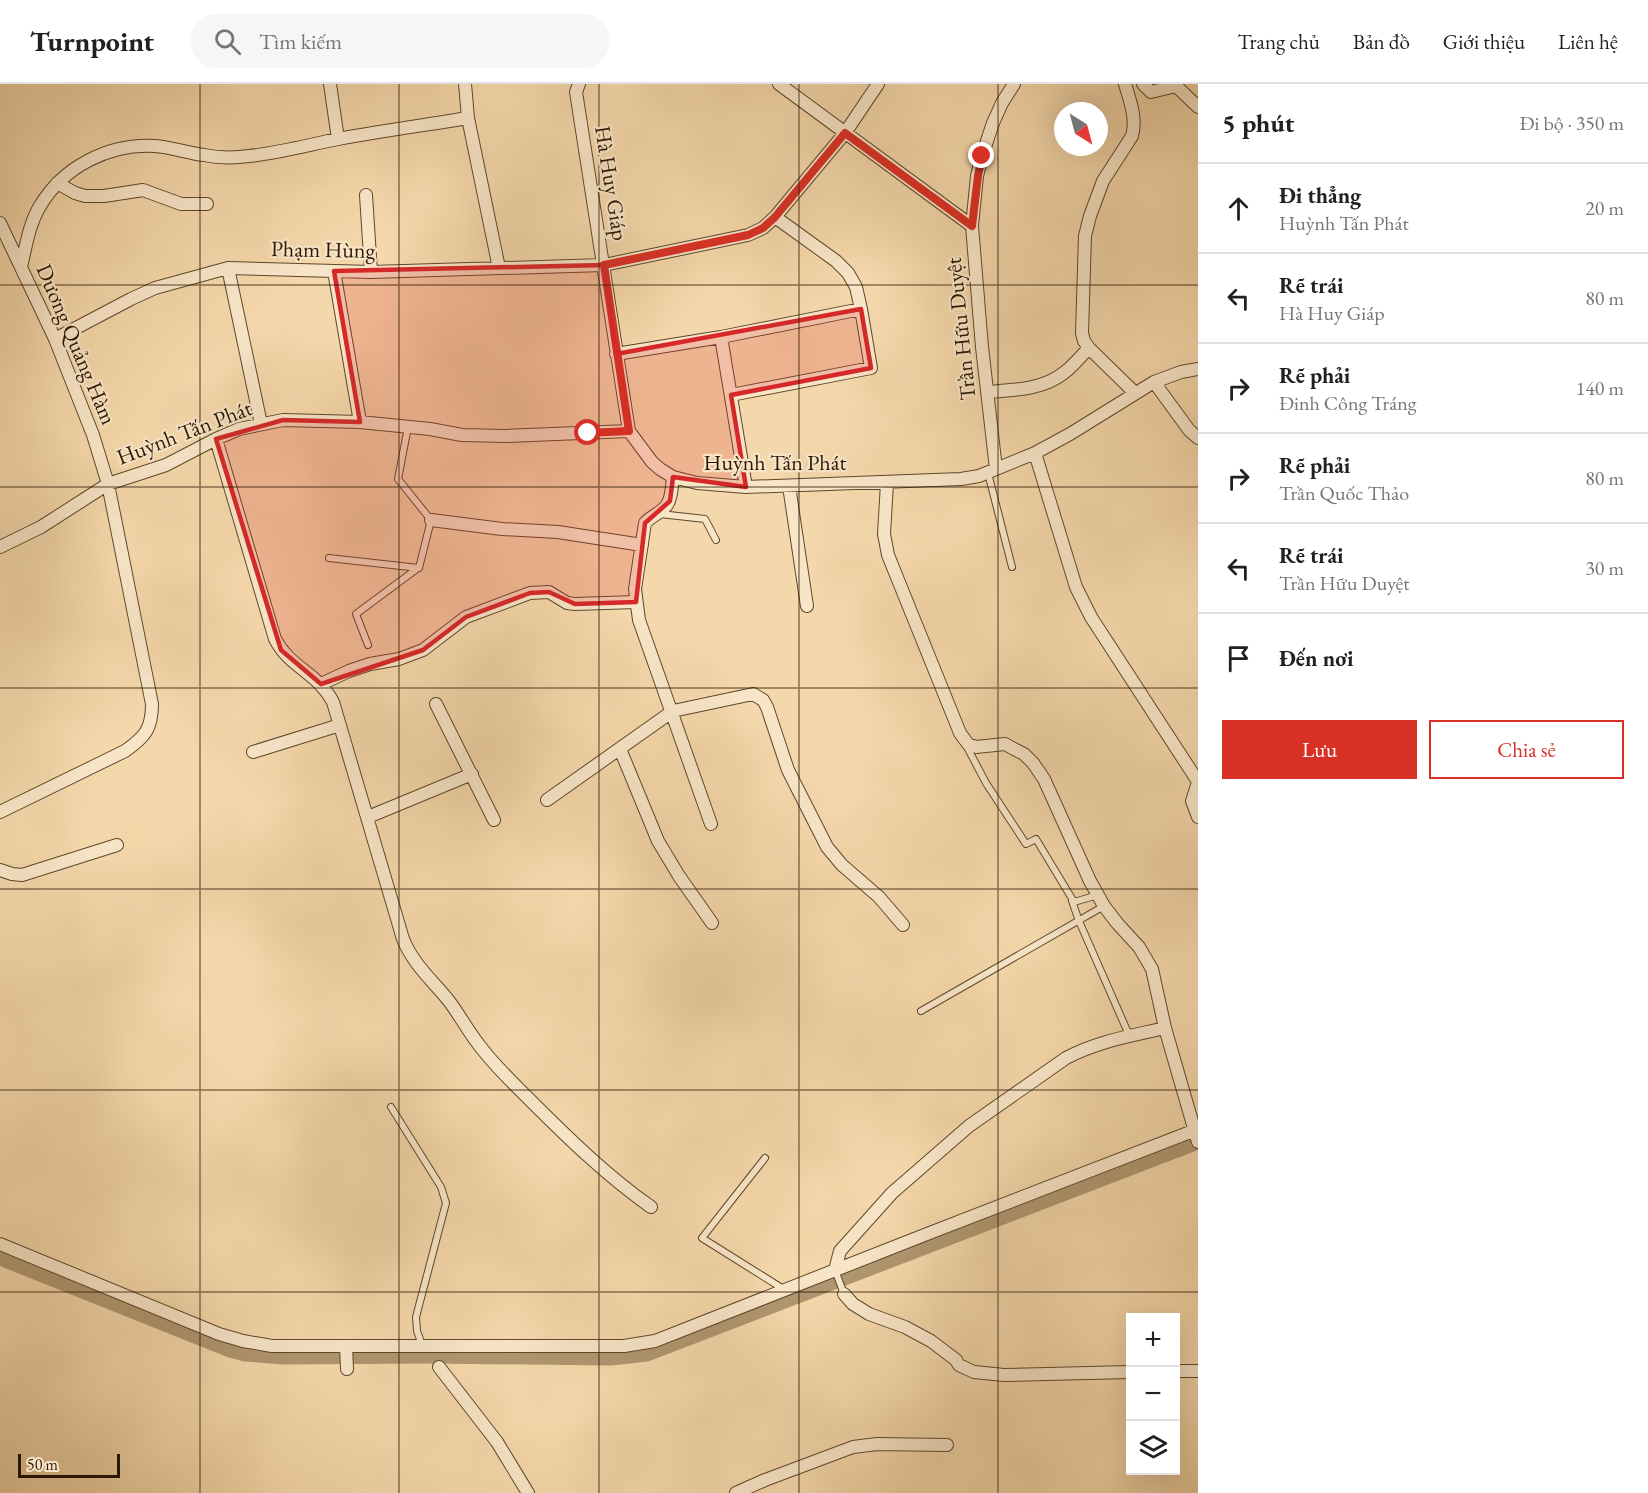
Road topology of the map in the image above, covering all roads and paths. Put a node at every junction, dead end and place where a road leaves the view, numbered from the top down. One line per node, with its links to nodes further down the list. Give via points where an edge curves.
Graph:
1 (330, 84): 12 (street)
2 (465, 84): 10 (street)
3 (579, 84): 19 (street, Hà Huy Giáp, via 576,93)
4 (779, 84): 11 (street)
5 (878, 84): 11 (street, Phạm Hùng)
6 (1014, 84): 18 (street, Trần Hữu Duyệt, via 993,123 982,156)
7 (1125, 84): 28 (street, via 1132,110 1132,136 1103,181 1084,236 1082,333)
8 (1143, 84): 9 (street, via 1151,92 1176,86)
9 (1198, 107)
10 (468, 118): 12 (street); 22 (street)
11 (845, 133): 16 (street, Phạm Hùng); 18 (street)
12 (338, 139): 13 (street, via 227,158 133,146 90,160)
13 (57, 183): 15 (street, via 85,196 144,190 181,204); 20 (street, via 39,207)
14 (366, 195): 24 (street)
15 (207, 204)
16 (775, 217): 19 (street, Phạm Hùng, via 748,235); 25 (street, via 848,273)
17 (0, 223): 20 (street, Dương Quảng Hàm)
18 (972, 226): 32 (street, Trần Hữu Duyệt)
19 (604, 265): 22 (street, Phạm Hùng); 29 (street, Hà Huy Giáp)
20 (21, 267): 27 (street, Dương Quảng Hàm)
21 (228, 268): 23 (street, Phạm Hùng); 27 (street, Phạm Hùng, via 155,288); 36 (street)
22 (499, 268): 24 (street, Phạm Hùng)
23 (334, 271): 24 (street, Phạm Hùng); 35 (street)
24 (371, 272)
25 (861, 309): 26 (street); 34 (street, via 871,368)
26 (721, 337): 29 (street); 34 (street)
27 (55, 339): 45 (street, Dương Quảng Hàm)
28 (1089, 348): 32 (street, via 1054,380 1021,390); 33 (street)
29 (616, 354): 38 (street, Hà Huy Giáp)
30 (1198, 369): 31 (street, Huỳnh Tấn Phát)
31 (1154, 382): 33 (street, Huỳnh Tấn Phát); 39 (street)
32 (987, 392): 42 (street, Trần Hữu Duyệt)
33 (1135, 393): 41 (street, Huỳnh Tấn Phát)
34 (730, 395): 47 (street)
35 (360, 422): 36 (street, Huỳnh Tấn Phát, via 283,420); 37 (street, Huỳnh Tấn Phát)
36 (261, 424): 40 (street, Huỳnh Tấn Phát)
37 (408, 427): 38 (street, Huỳnh Tấn Phát, via 505,436); 49 (lane, via 398,479)
38 (629, 431): 43 (street, Huỳnh Tấn Phát, via 652,462)
39 (1198, 438)
40 (216, 439): 45 (street, Huỳnh Tấn Phát, via 166,465); 59 (street, via 275,639 290,660)
41 (1035, 453): 42 (street, Huỳnh Tấn Phát); 69 (street, via 1082,601 1198,782 1192,801)
42 (992, 471): 44 (street, Huỳnh Tấn Phát, via 962,479); 54 (lane)
43 (673, 477): 47 (street, Huỳnh Tấn Phát); 48 (street, via 670,501)
44 (887, 483): 46 (street, Huỳnh Tấn Phát); 63 (street, via 884,534 888,555)
45 (108, 484): 52 (street, Huỳnh Tấn Phát, via 41,527); 68 (street, Dương Quảng Hàm, via 152,718 140,741 125,751)
46 (789, 486): 47 (street, Huỳnh Tấn Phát); 57 (street)
47 (746, 487)
48 (657, 513): 50 (lane, via 705,519); 51 (street, via 645,524)
49 (431, 520): 51 (street, via 558,532); 55 (lane)
50 (717, 540)
51 (642, 545): 56 (street)
52 (0, 547)
53 (329, 558): 55 (lane)
54 (1012, 567)
55 (418, 568): 58 (lane, via 356,614)
56 (636, 602): 59 (street, via 575,604 549,592 530,593 466,617 417,653 370,664); 61 (street, via 644,636)
57 (807, 606)
58 (368, 645)
59 (321, 684): 62 (street, via 333,702)
60 (436, 704): 66 (street)
61 (673, 711): 64 (street); 72 (street); 79 (street, via 758,695 767,707 788,770 827,847)
62 (340, 725): 65 (street); 70 (street)
63 (963, 739): 75 (lane, via 1026,844 1036,839); 76 (street, via 976,747 1005,744 1033,763)
64 (620, 748): 67 (street); 78 (street, via 658,841)
65 (253, 752)
66 (472, 774): 70 (street); 71 (street)
67 (547, 800)
68 (0, 812)
69 (1197, 815)
70 (368, 817): 86 (street, via 403,939 417,965 449,1001 482,1050 509,1078 558,1128)
71 (494, 820)
72 (711, 824)
73 (117, 845): 74 (street, via 22,875)
74 (0, 870)
75 (1071, 898): 76 (lane, via 1074,902); 77 (lane)
76 (1101, 901): 77 (lane); 81 (street, via 1139,946 1152,969)
77 (1079, 921): 80 (lane); 82 (lane)
78 (712, 923)
79 (903, 926)
80 (921, 1011)
81 (1165, 1028): 82 (street); 84 (street)
82 (1130, 1036): 88 (street, via 1098,1043 1066,1058 969,1126 892,1193 840,1251)
83 (391, 1107): 92 (lane, via 441,1187 446,1203 416,1317)
84 (1197, 1134): 88 (street)
85 (765, 1158): 89 (lane, via 702,1238)
86 (651, 1207)
87 (0, 1244): 91 (street, via 219,1334 272,1346)
88 (835, 1270): 89 (street); 90 (lane)
89 (786, 1290): 92 (street, via 655,1341 624,1346)
90 (844, 1294): 97 (street, via 868,1314 931,1341 959,1365 974,1372)
91 (346, 1346): 92 (street); 94 (street)
92 (422, 1346)
93 (439, 1366): 99 (street, via 497,1442)
94 (347, 1370)
95 (1180, 1371): 96 (street)
96 (1198, 1371)
97 (1126, 1372)
98 (947, 1445): 100 (street, via 853,1447)
99 (528, 1493)
100 (736, 1493)

